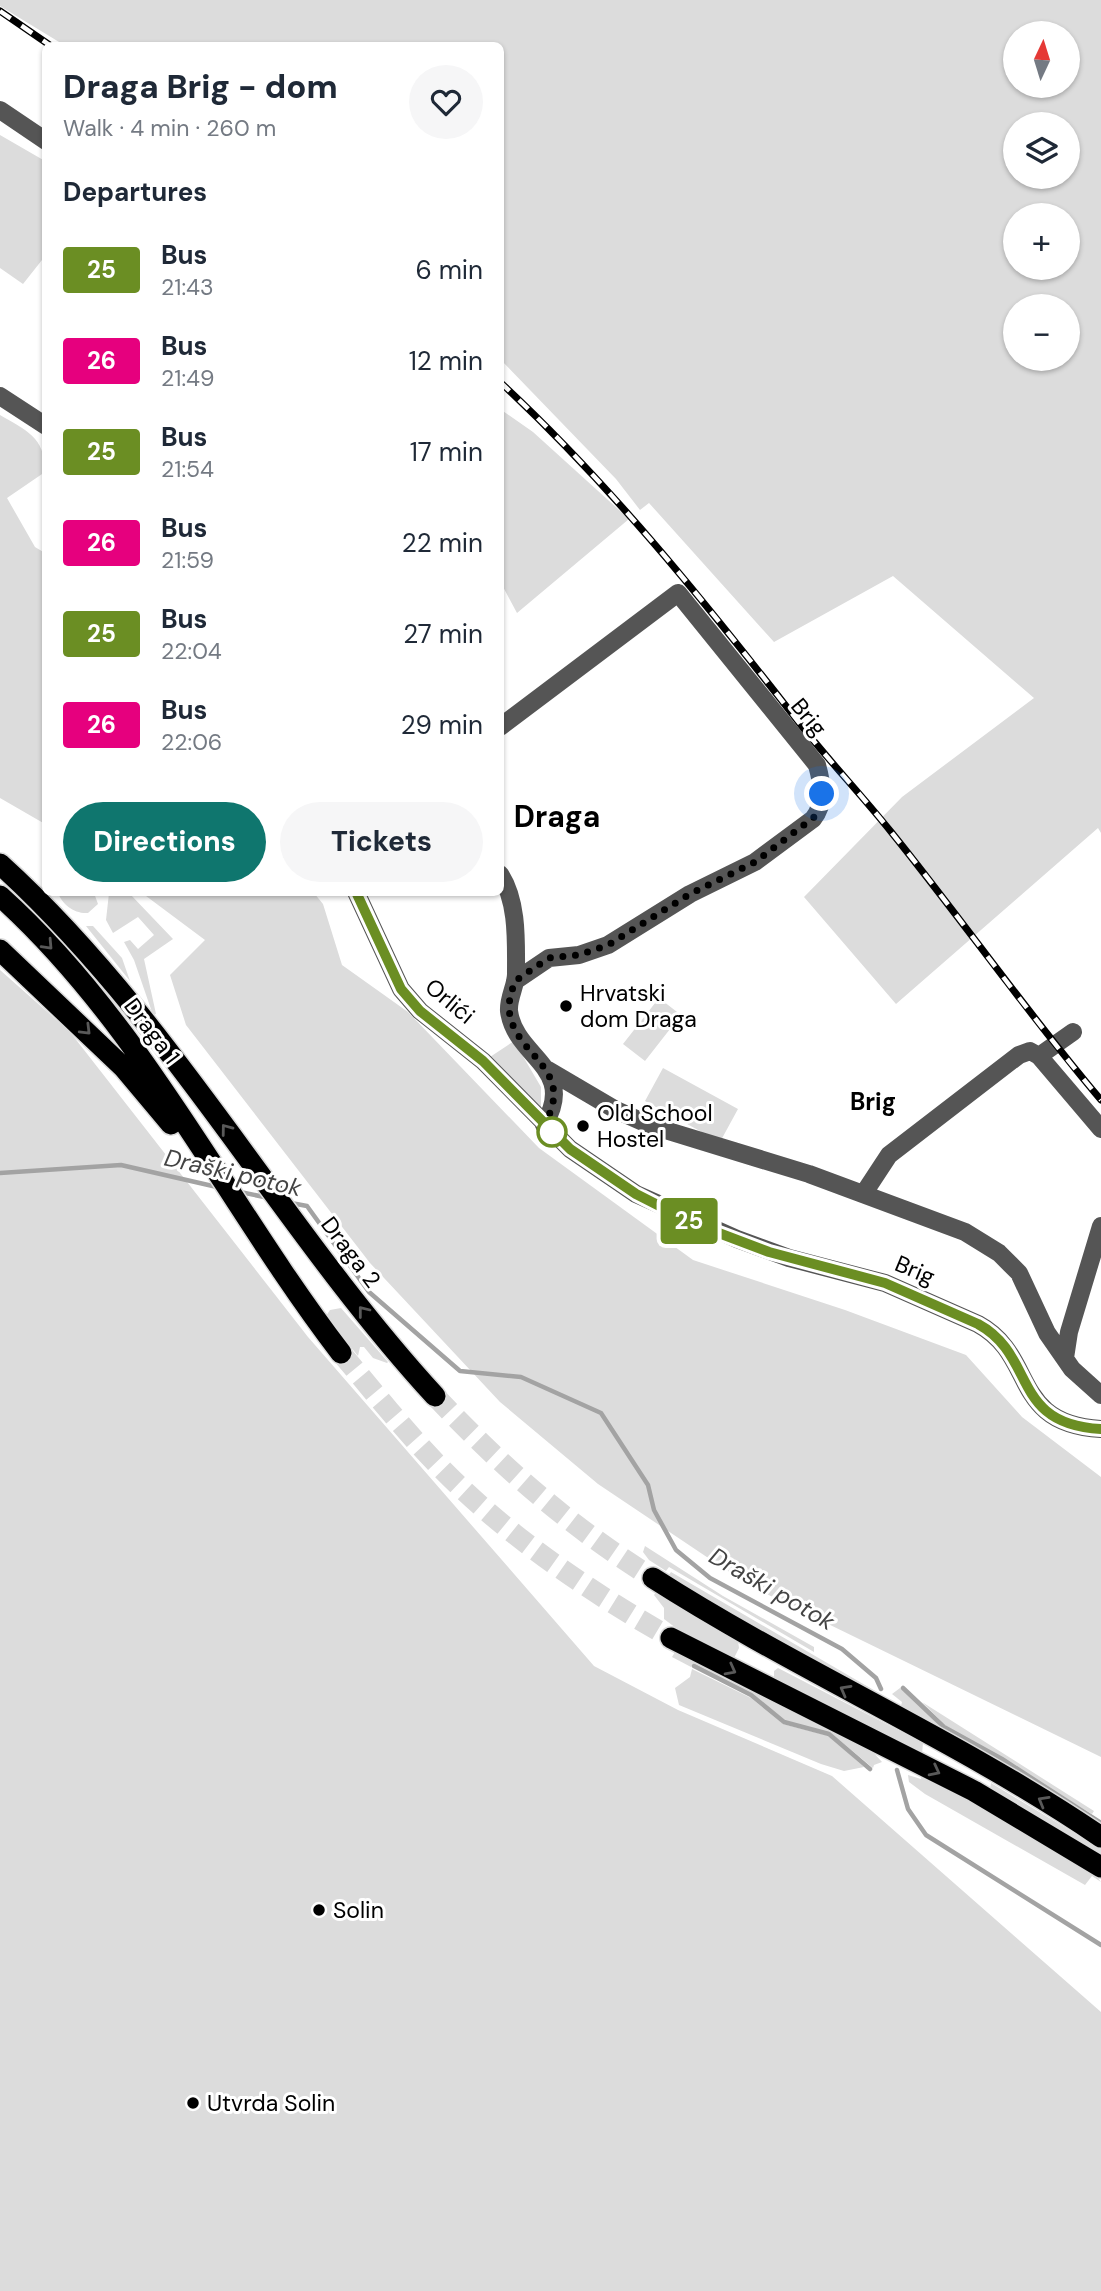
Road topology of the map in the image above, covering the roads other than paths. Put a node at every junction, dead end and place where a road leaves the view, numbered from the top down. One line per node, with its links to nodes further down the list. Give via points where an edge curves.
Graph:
1 (0, 110): 2 (street)
2 (42, 138)
3 (0, 396): 4 (street)
4 (42, 423)
5 (504, 724): 14 (street, Brig, via 678,593 817,765 822,794 819,812 755,862 690,894 608,945 579,955 549,958)
6 (0, 849): 9 (highway)
7 (0, 864): 9 (highway)
8 (504, 880): 14 (street, via 516,926)
9 (42, 892)
10 (0, 896): 21 (highway, Draga 1, one-way to 21, via 116,1024 167,1095)
11 (45, 896): 26 (highway, Draga 2, one-way to 11, via 325,1262 156,1035)
12 (358, 896): 18 (street, Orlići, via 411,1003 483,1061)
13 (0, 950): 21 (highway, one-way to 21, via 144,1090)
14 (515, 981): 17 (street, via 509,1000 512,1021)
15 (1073, 1032): 16 (street)
16 (1038, 1056): 19 (street); 20 (street, via 1030,1051 1019,1055 889,1155)
17 (548, 1070): 18 (street, via 554,1097); 20 (street, via 652,1126)
18 (544, 1125): 27 (street, Brig, via 570,1149 636,1194 695,1224 769,1252 885,1283 985,1328 1001,1343 1029,1392 1051,1416 1071,1426)
19 (1101, 1129)
20 (864, 1193): 24 (street, via 965,1232 999,1253 1019,1273 1039,1318)
21 (238, 1215): 23 (highway)
22 (1101, 1226): 24 (street)
23 (341, 1353)
24 (1065, 1358): 25 (street)
25 (1101, 1395)
26 (435, 1396)
27 (1101, 1429)
28 (653, 1578): 30 (highway, one-way to 28)
29 (671, 1638): 31 (highway, one-way to 31, via 974,1791)
30 (1101, 1837)
31 (1101, 1867)

